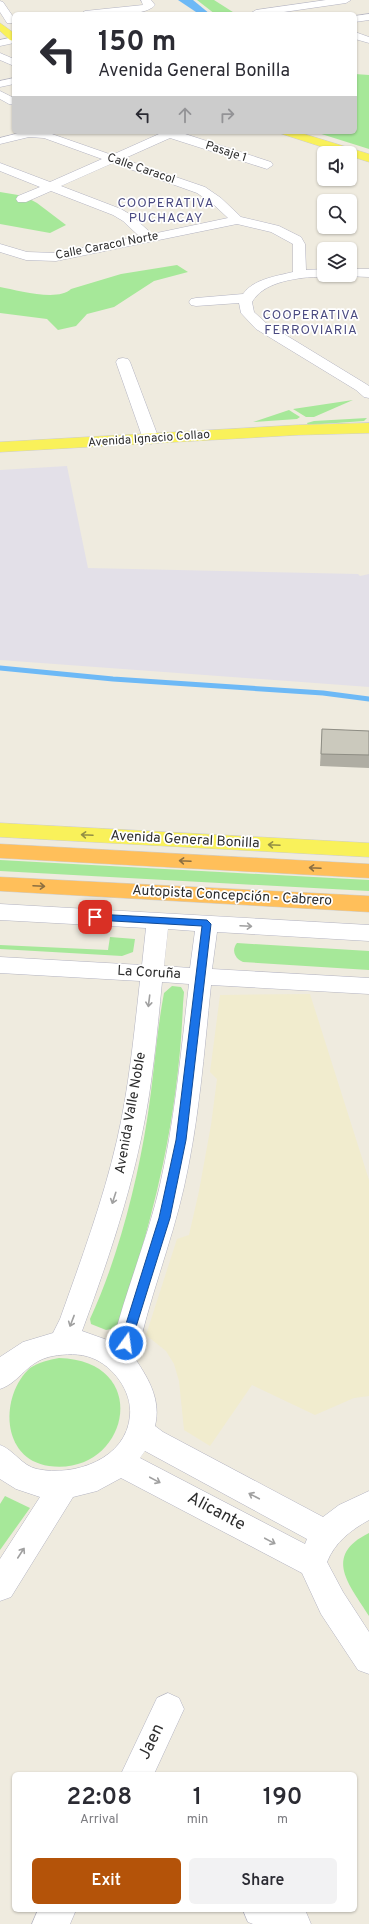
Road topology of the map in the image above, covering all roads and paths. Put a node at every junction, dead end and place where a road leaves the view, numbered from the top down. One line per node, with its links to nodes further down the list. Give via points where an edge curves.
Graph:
1 (346, 0): 3 (street)
2 (148, 3): 5 (street)
3 (307, 3): 6 (street); 7 (street)
4 (0, 4): 10 (street)
5 (82, 12)
6 (261, 12)
7 (321, 12)
8 (369, 17): 9 (street)
9 (357, 19)
10 (12, 20)
11 (12, 21): 12 (street)
12 (0, 22)
13 (0, 26): 14 (main road)
14 (12, 37)
15 (12, 40): 16 (street)
16 (0, 43)
17 (0, 56): 18 (street)
18 (12, 62)
19 (12, 81): 20 (street)
20 (0, 84)
21 (0, 94): 22 (street)
22 (12, 101)
23 (166, 134): 28 (street)
24 (171, 134): 29 (street, Pasaje 1)
25 (292, 134): 27 (main road)
26 (0, 141): 28 (street, Calle Caracol, via 36,134 45,135)
27 (369, 158)
28 (113, 159): 31 (street); 33 (street, Calle Caracol, via 207,193)
29 (267, 165)
30 (0, 167): 31 (street)
31 (51, 187): 32 (street); 34 (street, via 117,212)
32 (22, 199)
33 (237, 220): 34 (street, Calle Caracol Norte); 39 (street, Calle Caracol Norte, via 275,229 296,240 299,244)
34 (150, 238): 35 (street, Calle Caracol Norte, via 49,258 26,256)
35 (0, 248)
36 (317, 273): 39 (street)
37 (357, 273): 38 (street)
38 (369, 273)
39 (300, 274): 40 (street, via 269,282)
40 (247, 298): 41 (street); 43 (street, via 246,311 255,322)
41 (196, 302)
42 (123, 362): 47 (street)
43 (369, 394)
44 (369, 422): 46 (main road, Avenida Ignacio Collao)
45 (369, 428): 46 (main road, Avenida Ignacio Collao)
46 (298, 430): 47 (main road, Avenida Ignacio Collao)
47 (151, 438): 48 (main road, Avenida Ignacio Collao)
48 (0, 447)
49 (0, 830): 50 (main road, Avenida General Bonilla, one-way to 49)
50 (369, 850)
51 (0, 851): 52 (highway, one-way to 51)
52 (369, 871)
53 (0, 884): 54 (highway, Autopista Concepción - Cabrero, one-way to 54)
54 (369, 904)
55 (0, 912): 56 (street)
56 (158, 921): 57 (street); 60 (street, Avenida Valle Noble)
57 (207, 924): 58 (street, one-way to 58); 61 (street)
58 (369, 933)
59 (0, 965): 60 (street, La Coruña)
60 (152, 974): 61 (street, La Coruña); 63 (street, Avenida Valle Noble, one-way to 63, via 136,1106 118,1187 73,1319)
61 (200, 976): 62 (street, La Coruña); 64 (street, via 186,1103 175,1170 165,1218 129,1328)
62 (369, 986)
63 (61, 1343): 64 (street, via 78,1343 94,1347 109,1353); 65 (street, via 41,1347 22,1356)
64 (122, 1363): 66 (street, via 132,1374 142,1402)
65 (0, 1377)
66 (140, 1432): 67 (street, via 132,1449); 71 (street, one-way to 66)
67 (120, 1463): 69 (street, via 103,1475 84,1483); 72 (street, Alicante, one-way to 72)
68 (1, 1465): 69 (street, via 29,1481)
69 (63, 1487): 73 (street, one-way to 69)
70 (369, 1505): 71 (street, via 343,1520)
71 (326, 1534): 72 (street, via 317,1548)
72 (312, 1563): 74 (street, via 332,1603)
73 (0, 1586)
74 (369, 1659)
75 (168, 1709): 76 (street, Jaen)
76 (138, 1772)
77 (58, 1912): 79 (street)
78 (265, 1912): 80 (street)
79 (49, 1924)
80 (294, 1924)

